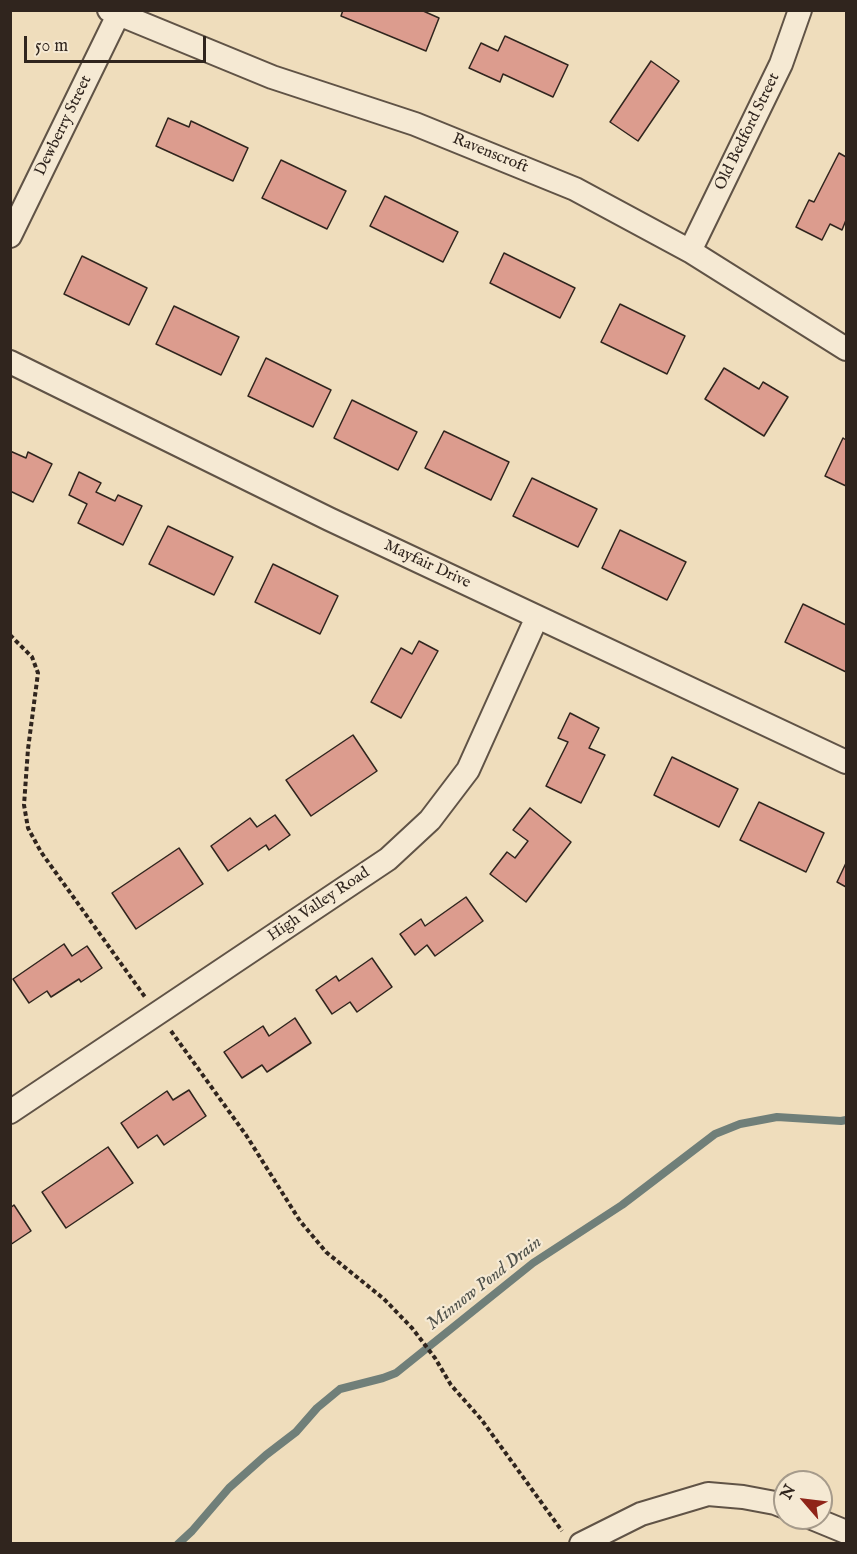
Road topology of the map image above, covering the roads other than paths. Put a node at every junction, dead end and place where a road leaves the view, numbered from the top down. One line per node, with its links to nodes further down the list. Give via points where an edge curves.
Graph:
1 (800, 10): 4 (street, Old Bedford Street, via 781,64)
2 (113, 13): 3 (street, Dewberry Street); 4 (street, Ravenscroft, via 272,76 416,124 575,189)
3 (10, 236)
4 (690, 251): 5 (street, Ravenscroft)
5 (846, 349)
6 (10, 362): 7 (street, Mayfair Drive)
7 (537, 617): 8 (street, Mayfair Drive); 9 (street, High Valley Road, via 468,770 430,820 388,859)
8 (846, 762)
9 (10, 1112)
10 (773, 1503): 11 (street, via 708,1494)
11 (573, 1539)

